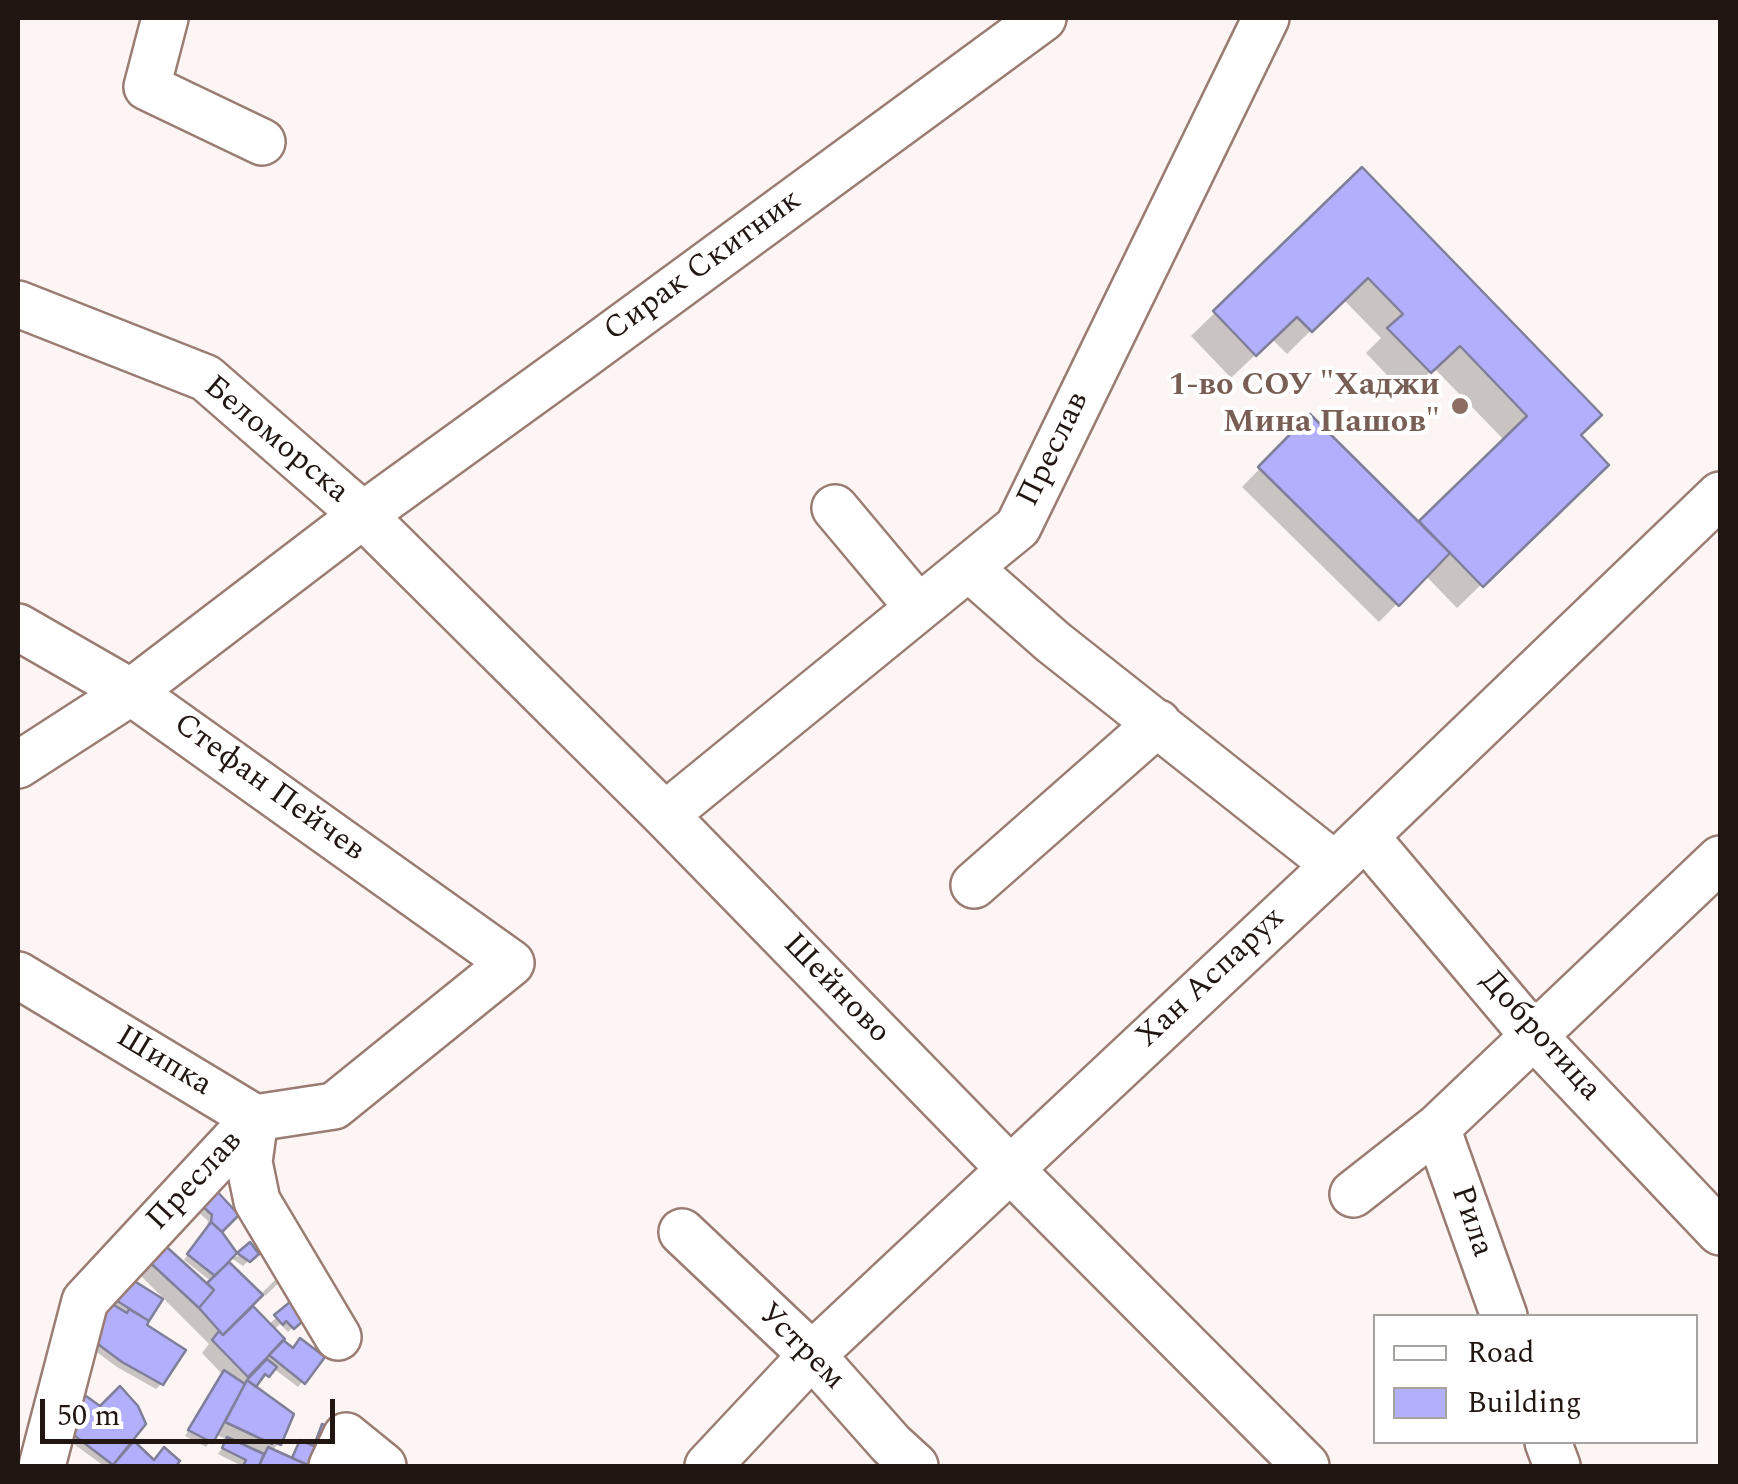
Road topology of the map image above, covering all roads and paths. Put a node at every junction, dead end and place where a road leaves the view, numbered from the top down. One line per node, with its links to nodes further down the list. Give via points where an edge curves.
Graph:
1 (164, 18): 4 (street, via 147,87)
2 (1043, 18): 8 (street, Сирак Скитник)
3 (1266, 18): 9 (street, Преслав, via 1018,527)
4 (262, 142)
5 (18, 304): 8 (street, Беломорска, via 206,378)
6 (1720, 496): 16 (street, Хан Аспарух)
7 (835, 508): 10 (street)
8 (364, 515): 12 (street, Сирак Скитник); 15 (street, Шейново)
9 (969, 568): 10 (street, Преслав); 13 (street, Добротица)
10 (918, 607): 15 (street, Преслав)
11 (18, 627): 12 (street, Стефан Пейчев)
12 (132, 692): 14 (street, Сирак Скитник); 19 (street, Стефан Пейчев)
13 (1158, 722): 16 (street, Добротица); 18 (street)
14 (18, 765)
15 (665, 815): 24 (street, Шейново)
16 (1350, 850): 21 (street, Добротица); 24 (street, Хан Аспарух)
17 (1720, 859): 21 (street)
18 (974, 885)
19 (510, 963): 22 (street, Преслав, via 334,1106)
20 (18, 975): 22 (street, Шипка)
21 (1534, 1035): 23 (street); 27 (street, Добротица)
22 (255, 1118): 29 (street, via 248,1162 257,1201); 33 (street, Преслав, via 85,1301)
23 (1437, 1128): 25 (street); 28 (street, Рила)
24 (1010, 1169): 30 (street, Хан Аспарух); 36 (street, Шейново)
25 (1352, 1194)
26 (682, 1232): 30 (street, Устрем)
27 (1720, 1232)
28 (1503, 1314)
29 (338, 1337)
30 (812, 1355): 32 (street, Устрем); 35 (street, Хан Аспарух)
31 (339, 1451): 34 (street)
32 (899, 1459)
33 (42, 1466)
34 (383, 1466)
35 (708, 1466)
36 (1306, 1466)

